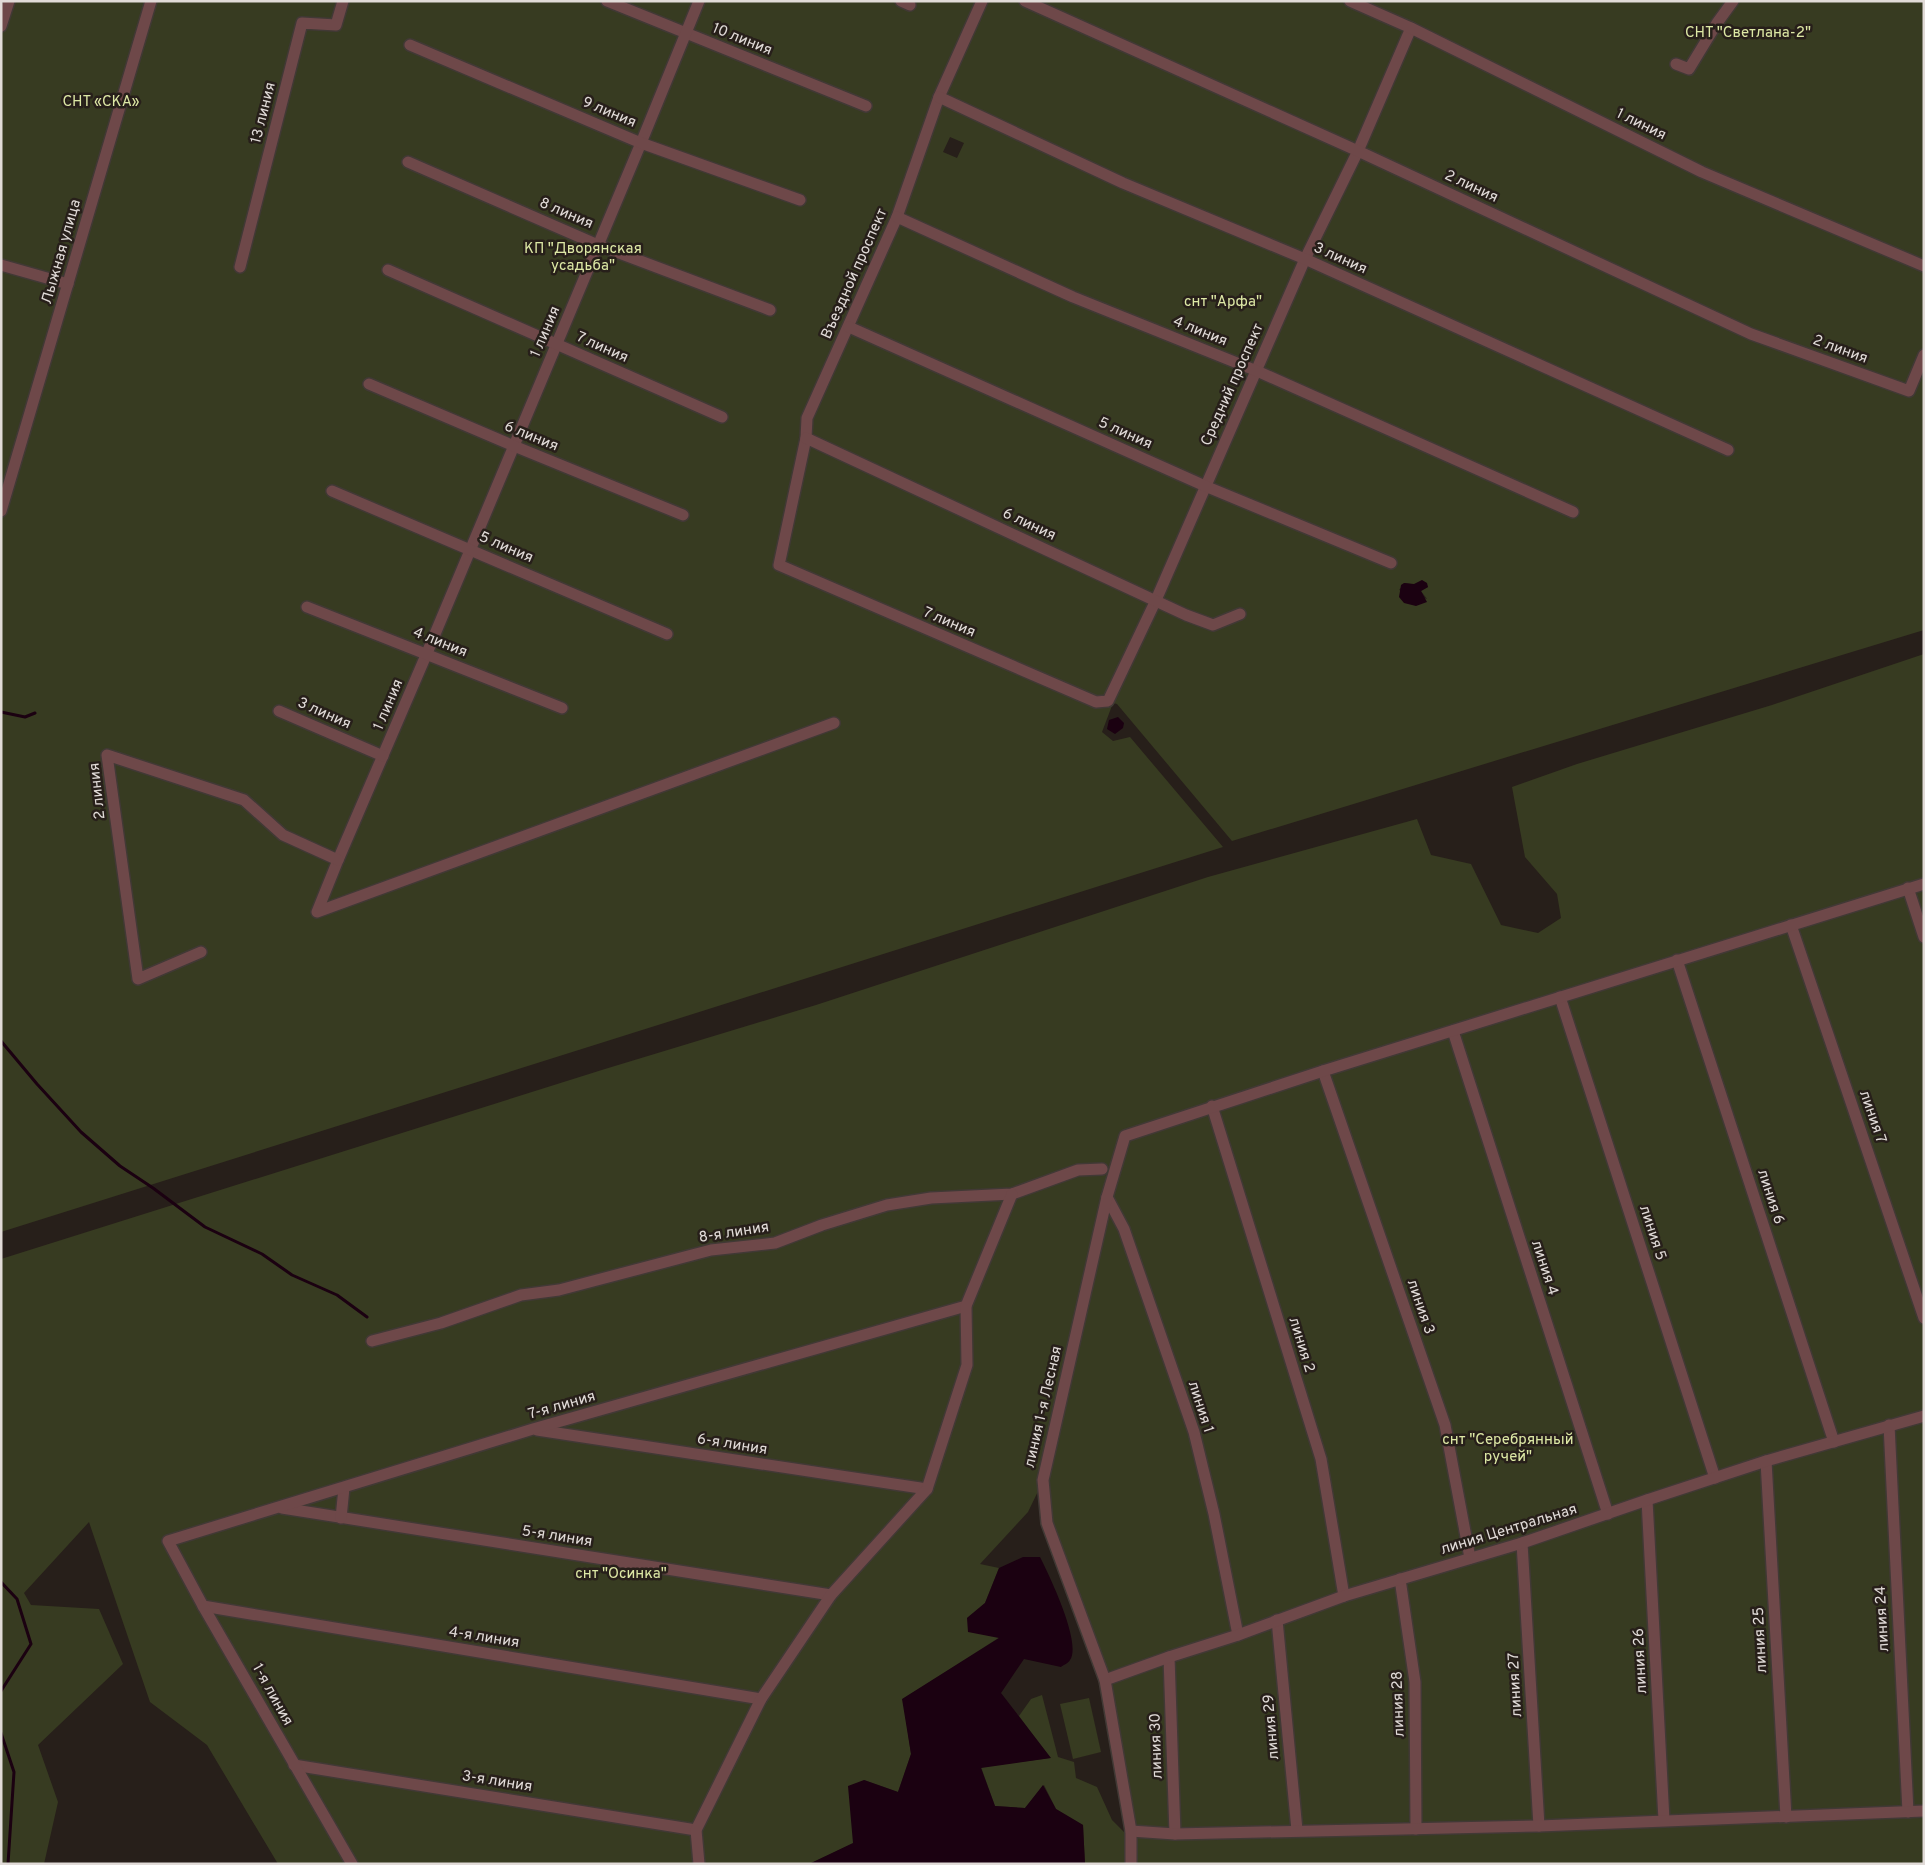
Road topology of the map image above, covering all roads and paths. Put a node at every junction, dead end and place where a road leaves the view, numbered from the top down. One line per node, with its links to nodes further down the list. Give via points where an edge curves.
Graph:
1 (9, 1): 10 (street)
2 (151, 1): 28 (street, Лыжная улица)
3 (343, 1): 26 (street, 13 линия, via 336,25 302,23)
4 (607, 1): 12 (street, 10 линия)
5 (699, 1): 12 (street, 1 линия)
6 (982, 1): 15 (street, Въездной проспект)
7 (1025, 1): 18 (street, 2 линия)
8 (1350, 1): 11 (street, 1 линия)
9 (1733, 1): 14 (street, via 1689,69)
10 (1, 26)
11 (1411, 28): 18 (street, Средний проспект); 25 (street, 1 линия, via 1702,172)
12 (685, 33): 16 (street, 10 линия); 17 (street, 1 линия)
13 (410, 46): 17 (street, 9 линия)
14 (1676, 64)
15 (939, 97): 21 (street, Въездной проспект); 23 (street, 3 линия, via 1123,183)
16 (866, 106)
17 (642, 144): 20 (street, 9 линия); 22 (street, 1 линия)
18 (1358, 151): 23 (street, Средний проспект); 32 (street, 2 линия, via 1751,334 1909,391)
19 (408, 162): 22 (street, 8 линия)
20 (800, 200)
21 (897, 217): 30 (street, Въездной проспект); 33 (street, 4 линия, via 1073,297)
22 (598, 245): 29 (street, 8 линия); 31 (street, 1 линия)
23 (1305, 259): 33 (street, Средний проспект); 38 (street, 3 линия)
24 (1, 265): 28 (street)
25 (1924, 266)
26 (240, 267)
27 (388, 270): 31 (street, 7 линия)
28 (68, 284): 41 (street, Лыжная улица)
29 (770, 310)
30 (849, 327): 36 (street, Въездной проспект, via 807,418); 39 (street, 5 линия)
31 (557, 345): 35 (street, 7 линия); 37 (street, 1 линия)
32 (1924, 355)
33 (1257, 370): 39 (street, Средний проспект); 42 (street, 4 линия)
34 (369, 384): 37 (street, 6 линия)
35 (722, 417)
36 (806, 438): 46 (street, Въездной проспект); 47 (street, 6 линия)
37 (514, 446): 43 (street, 6 линия); 44 (street, 1 линия)
38 (1728, 450)
39 (1205, 486): 45 (street, 5 линия); 47 (street, Средний проспект)
40 (332, 491): 44 (street, 5 линия)
41 (1, 511)
42 (1573, 512)
43 (683, 514)
44 (470, 549): 50 (street, 5 линия); 51 (street, 1 линия)
45 (1391, 563)
46 (779, 565): 52 (street, 7 линия, via 1096,702)
47 (1156, 600): 49 (street, 6 линия, via 1214,625); 52 (street, Средний проспект)
48 (307, 607): 51 (street, 4 линия)
49 (1240, 614)
50 (667, 634)
51 (427, 653): 53 (street, 4 линия); 56 (street, 1 линия)
52 (1108, 701)
53 (562, 708)
54 (280, 711): 56 (street, 3 линия)
55 (834, 723): 57 (street, 1 линия, via 317,912)
56 (383, 756): 57 (street, 1 линия)
57 (338, 860): 62 (street, 2 линия, via 283,835 244,800 107,754 138,979)
58 (1924, 884): 59 (street)
59 (1908, 888): 60 (street); 61 (street)
60 (1791, 925): 63 (street); 72 (street, линия 7)
61 (1924, 937)
62 (200, 952)
63 (1677, 960): 64 (street); 77 (street, линия 6)
64 (1560, 997): 65 (street); 79 (street, линия 5)
65 (1453, 1031): 66 (street); 84 (street, линия 4)
66 (1323, 1071): 67 (street); 88 (street, линия 3, via 1445,1425)
67 (1212, 1106): 70 (street, линия 1-я Лесная, via 1125,1136); 91 (street, линия 2, via 1321,1459)
68 (1102, 1169): 69 (street, 8-я линия, via 1078,1170)
69 (1012, 1194): 71 (street); 73 (street, 8-я линия, via 931,1198 887,1205 822,1224 775,1243 711,1250 559,1290 521,1295 441,1323)
70 (1107, 1196): 94 (street, линия 1, via 1124,1229 1194,1432); 96 (street, линия 1-я Лесная, via 1043,1480 1047,1523)
71 (966, 1306): 76 (street, 7-я линия); 81 (street, via 967,1365)
72 (1924, 1318)
73 (372, 1341)
74 (1924, 1416): 75 (street, линия Центральная)
75 (1889, 1425): 77 (street, линия Центральная); 100 (street, линия 24)
76 (533, 1429): 80 (street, 7-я линия); 81 (street, 6-я линия)
77 (1834, 1442): 78 (street, линия Центральная)
78 (1766, 1462): 79 (street, линия Центральная); 101 (street, линия 25)
79 (1715, 1478): 82 (street, линия Центральная)
80 (344, 1488): 83 (street, 7-я линия); 85 (street)
81 (927, 1489): 90 (street)
82 (1647, 1500): 84 (street, линия Центральная); 102 (street, линия 26)
83 (278, 1508): 85 (street, 5-я линия); 86 (street, 7-я линия)
84 (1608, 1514): 87 (street, линия Центральная)
85 (342, 1518): 90 (street, 5-я линия)
86 (168, 1541): 92 (street, 1-я линия)
87 (1522, 1543): 88 (street, линия Центральная); 103 (street, линия 27)
88 (1470, 1558): 89 (street, линия Центральная)
89 (1400, 1579): 91 (street, линия Центральная); 104 (street, линия 28, via 1415,1682)
90 (830, 1595): 97 (street)
91 (1344, 1596): 93 (street, линия Центральная)
92 (203, 1606): 97 (street, 4-я линия); 98 (street, 1-я линия)
93 (1277, 1620): 94 (street, линия Центральная); 106 (street, линия 29)
94 (1238, 1636): 95 (street, линия Центральная)
95 (1169, 1657): 96 (street, линия Центральная); 107 (street, линия 30)
96 (1105, 1680): 108 (street, линия 1-я Лесная)
97 (762, 1698): 105 (street)
98 (294, 1765): 105 (street, 3-я линия); 109 (street, 1-я линия)
99 (1924, 1811): 100 (street)
100 (1908, 1812): 101 (street)
101 (1786, 1817): 102 (street)
102 (1664, 1820): 103 (street)
103 (1539, 1826): 104 (street)
104 (1416, 1829): 106 (street)
105 (696, 1830): 110 (street)
106 (1297, 1830): 107 (street)
107 (1175, 1834): 108 (street)
108 (1131, 1836): 111 (street)
109 (352, 1864)
110 (699, 1864)
111 (1131, 1864)

